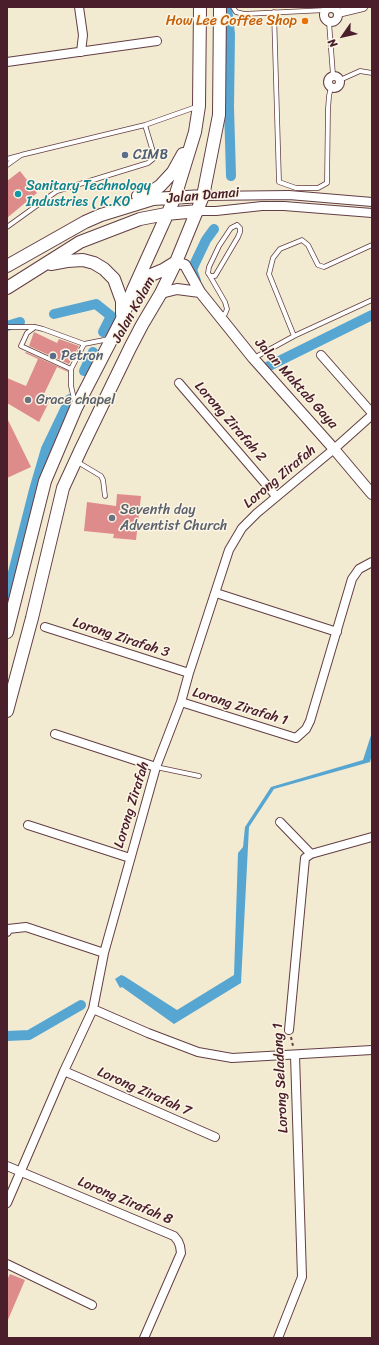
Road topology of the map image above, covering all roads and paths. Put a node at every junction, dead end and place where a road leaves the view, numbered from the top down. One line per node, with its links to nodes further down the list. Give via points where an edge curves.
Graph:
1 (80, 7): 11 (street, via 83,35)
2 (200, 7): 16 (main road, Jalan Kolam)
3 (220, 7): 22 (main road, Jalan Kolam, via 219,115)
4 (233, 7): 7 (lane, via 236,12 244,14)
5 (363, 7): 8 (street)
6 (326, 10): 7 (lane); 8 (street, via 332,8); 9 (street, via 324,17)
7 (274, 12): 15 (lane, via 279,182 296,188 318,188 327,183 328,110)
8 (338, 13): 9 (street, via 336,21)
9 (329, 22): 14 (lane)
10 (157, 42): 11 (street)
11 (81, 52): 12 (street)
12 (7, 62)
13 (372, 73): 14 (lane, via 360,71)
14 (337, 78): 15 (street, via 340,84)
15 (331, 87)
16 (199, 106): 17 (lane); 18 (main road, Jalan Kolam)
17 (145, 125): 19 (lane); 29 (lane, via 154,155 148,163 57,192)
18 (194, 132): 23 (main road, Jalan Kolam); 28 (main road, via 173,172 160,186 109,208)
19 (21, 155): 20 (lane); 21 (lane)
20 (7, 159)
21 (7, 165)
22 (204, 196): 23 (main road, Jalan Damai); 24 (street, Jalan Damai, via 289,195); 25 (main road, Jalan Kolam)
23 (175, 198): 27 (main road, Jalan Kolam); 28 (main road, Jalan Damai, via 153,199)
24 (372, 202)
25 (198, 211): 26 (street, Jalan Damai, via 284,206); 27 (main road, Jalan Damai); 31 (main road, Jalan Kolam)
26 (372, 213)
27 (168, 215): 33 (main road, Jalan Damai, via 140,219 80,242); 36 (main road, Jalan Kolam)
28 (85, 222): 32 (main road, Jalan Damai)
29 (7, 227)
30 (372, 246): 44 (lane, via 324,267 318,265 308,245 302,240 280,249 273,258 270,274)
31 (176, 262): 36 (main road, via 151,275); 37 (street, Jalan Maktab Gaya, via 185,265); 38 (main road, Jalan Kolam)
32 (7, 266)
33 (41, 266): 35 (main road, Jalan Damai); 41 (main road, via 67,260 83,260 104,269 114,279 122,301)
34 (210, 276): 34 (lane, via 208,267 219,246 231,228 237,226 240,228 238,237 215,276); 40 (lane, via 227,309 224,314)
35 (7, 288)
36 (133, 290): 41 (main road, Jalan Kolam)
37 (200, 292): 38 (street, via 177,289); 40 (street, Jalan Maktab Gaya)
38 (161, 294): 54 (main road, Jalan Kolam, via 133,342)
39 (372, 300): 44 (lane)
40 (218, 315): 48 (street, Jalan Maktab Gaya)
41 (122, 321): 45 (main road, Jalan Kolam)
42 (7, 327): 43 (lane)
43 (35, 327): 46 (lane); 49 (lane, via 27,333 21,346)
44 (294, 336): 48 (lane)
45 (112, 339): 46 (lane); 51 (main road, Jalan Kolam)
46 (84, 344): 49 (lane)
47 (322, 355): 52 (street)
48 (253, 358): 53 (street, Jalan Maktab Gaya)
49 (71, 369): 51 (lane, via 71,386)
50 (179, 383): 57 (street, Lorong Zirafah 2)
51 (76, 408): 62 (main road, Jalan Kolam, via 45,481)
52 (372, 414): 53 (street, Lorong Zirafah)
53 (334, 449): 55 (street, Jalan Maktab Gaya); 57 (street, Lorong Zirafah)
54 (76, 461): 56 (lane, via 101,476 104,480); 60 (main road, Jalan Kolam, via 64,488)
55 (372, 494)
56 (105, 496)
57 (276, 496): 59 (street, Lorong Zirafah, via 242,528 229,550)
58 (372, 562): 63 (street, Lorong Zirafah 1, via 359,569 352,579)
59 (216, 593): 63 (street); 65 (street, Lorong Zirafah)
60 (32, 618): 64 (main road, via 22,630); 67 (main road, Jalan Kolam)
61 (45, 627): 65 (street, Lorong Zirafah 3)
62 (7, 632)
63 (337, 632): 66 (street, Lorong Zirafah 1, via 310,721 296,738)
64 (7, 639)
65 (189, 673): 66 (street, Lorong Zirafah)
66 (181, 702): 69 (street, Lorong Zirafah)
67 (7, 710)
68 (55, 734): 69 (street)
69 (156, 767): 70 (lane); 75 (street, Lorong Zirafah)
70 (199, 776)
71 (280, 822): 74 (street)
72 (28, 825): 75 (street)
73 (372, 838): 74 (street)
74 (312, 854): 79 (street, Lorong Seladang 1, via 305,858)
75 (130, 858): 77 (street, Lorong Zirafah)
76 (7, 932): 77 (street, via 8,929 26,927)
77 (104, 953): 78 (street, Lorong Zirafah)
78 (93, 1009): 81 (street, via 198,1052 232,1058); 82 (street, Lorong Zirafah)
79 (289, 1030): 81 (path, Lorong Seladang 1)
80 (372, 1050): 81 (street)
81 (295, 1055): 90 (street, Lorong Seladang 1, via 302,1278)
82 (64, 1071): 83 (street, Lorong Zirafah 7); 85 (street, Lorong Zirafah)
83 (215, 1137)
84 (7, 1166): 85 (street, Lorong Zirafah 8)
85 (20, 1171): 86 (street, Lorong Zirafah); 89 (street, Lorong Zirafah 8, via 174,1236 178,1241 181,1253)
86 (7, 1203)
87 (7, 1264): 88 (street)
88 (92, 1305)
89 (144, 1338)
90 (278, 1338)

